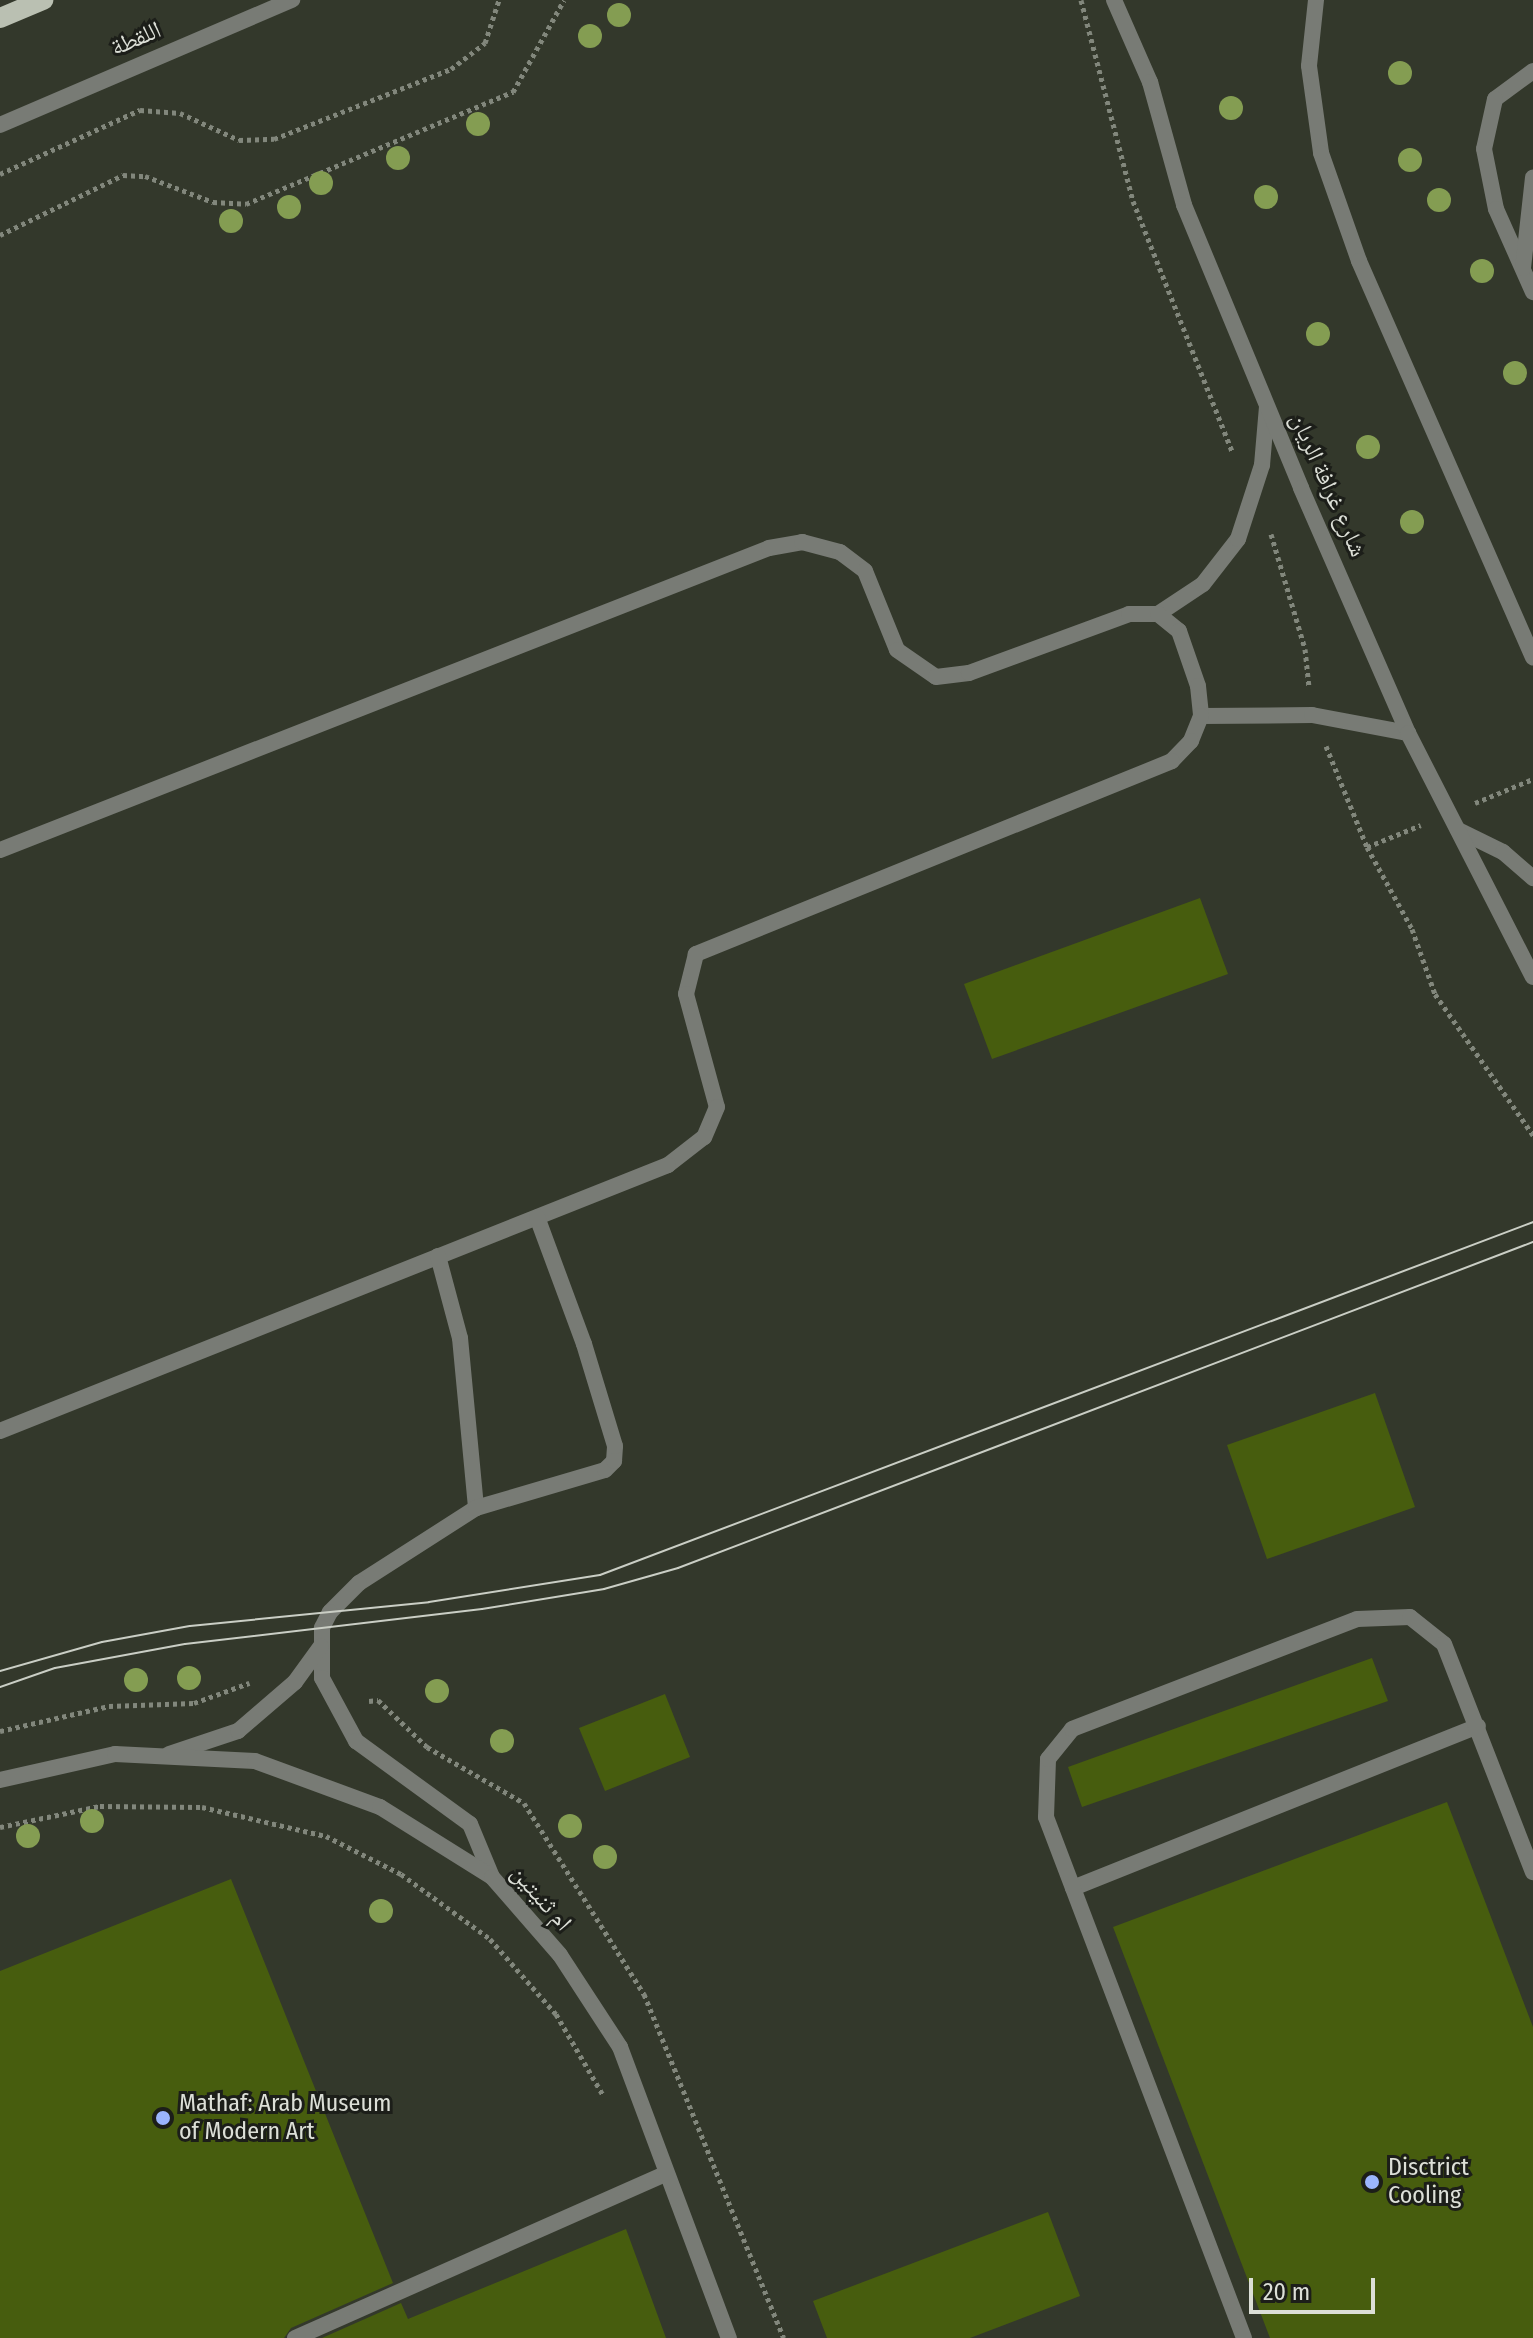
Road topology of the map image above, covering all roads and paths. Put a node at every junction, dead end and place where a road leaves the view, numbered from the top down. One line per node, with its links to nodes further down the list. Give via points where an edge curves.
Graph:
1 (43, 0): 8 (main road)
2 (292, 0): 10 (street, اللقطة)
3 (499, 0): 11 (path, via 485,43 451,69 274,139 239,140 180,113 140,110)
4 (564, 0): 13 (path, via 513,92 260,198 213,202 145,176 123,175)
5 (1081, 0): 17 (path, via 1133,201)
6 (1114, 0): 16 (street, شارع غرافة الريان, via 1150,82 1184,205)
7 (1316, 0): 19 (street, via 1309,66 1321,153 1365,275)
8 (0, 18)
9 (1533, 71): 14 (street, via 1495,99 1484,149 1496,209)
10 (0, 125)
11 (0, 174)
12 (1533, 178): 14 (street)
13 (0, 235)
14 (1523, 269): 15 (street)
15 (1533, 292)
16 (1267, 407): 17 (street, via 1262,465); 22 (street, شارع غرافة الريان)
17 (1251, 500): 18 (street, via 1238,539 1203,584); 20 (path, via 1269,529 1290,596)
18 (1158, 614): 21 (street, via 1179,631); 24 (street, via 1129,614 969,673 936,677 897,650 865,571 840,552 802,542 769,548)
19 (1533, 657)
20 (1312, 715): 21 (street); 22 (street); 27 (path, via 1367,847 1412,929 1435,994)
21 (1201, 716): 28 (street, via 1191,741 1172,761 696,954 686,994 717,1107 704,1137 668,1165)
22 (1408, 733): 23 (street, شارع غرافة الريان)
23 (1458, 830): 25 (street, via 1503,852); 26 (street, شارع غرافة الريان)
24 (0, 850)
25 (1533, 878)
26 (1533, 977)
27 (1533, 1135)
28 (537, 1217): 29 (street); 31 (street, via 588,1357 615,1446 614,1461 605,1470)
29 (438, 1256): 30 (street); 31 (street, via 460,1338)
30 (0, 1431)
31 (476, 1508): 32 (street, via 359,1583 330,1612)
32 (321, 1646): 34 (street, via 295,1682 238,1731); 38 (street, via 322,1678 356,1741 470,1824)
33 (1478, 1726): 37 (street); 39 (street); 39 (street, via 1444,1644 1410,1617 1357,1619 1072,1729 1048,1759 1046,1817)
34 (169, 1754): 35 (street, ام ثنيتين, via 115,1754); 38 (street, ام ثنيتين, via 255,1761 380,1807)
35 (0, 1780)
36 (0, 1827): 40 (path, via 100,1806 202,1807 326,1836 401,1874 490,1939 556,2014)
37 (1533, 1872)
38 (492, 1877): 41 (street, ام ثنيتين, via 560,1955 620,2047)
39 (1073, 1888): 44 (street)
40 (608, 2107)
41 (663, 2175): 42 (street); 43 (street, ام ثنيتين)
42 (295, 2338)
43 (729, 2338)
44 (1244, 2338)

